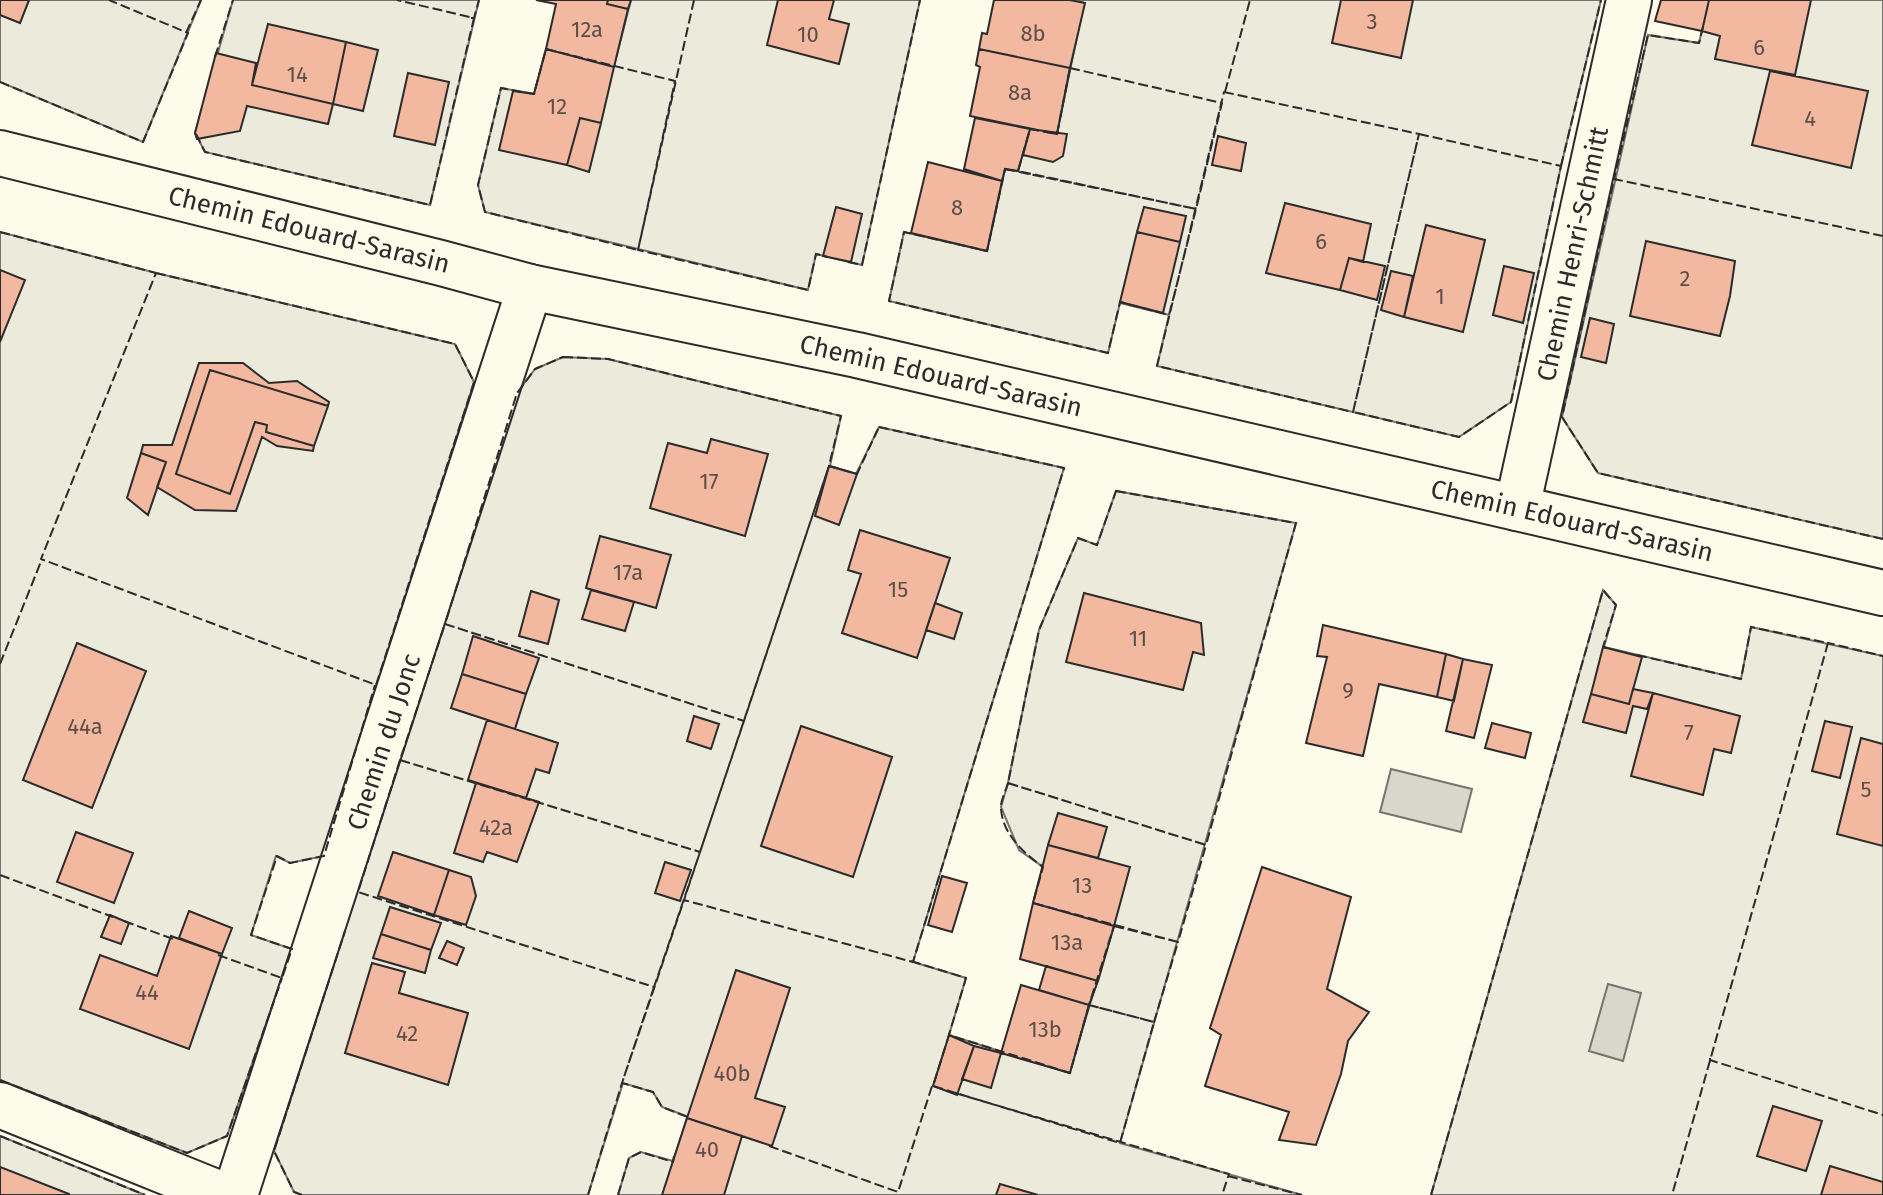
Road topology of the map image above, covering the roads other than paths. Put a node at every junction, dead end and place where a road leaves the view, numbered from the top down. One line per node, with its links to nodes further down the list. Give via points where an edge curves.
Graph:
1 (1629, 0): 4 (street, Chemin Henri-Schmitt)
2 (0, 153): 3 (street, Chemin Edouard-Sarasin)
3 (530, 287): 4 (street, Chemin Edouard-Sarasin, via 857,355); 8 (street, Chemin du Jonc)
4 (1517, 508): 5 (street, Chemin Edouard-Sarasin)
5 (1883, 593)
6 (0, 1105): 7 (street)
7 (223, 1195)
8 (235, 1195)

